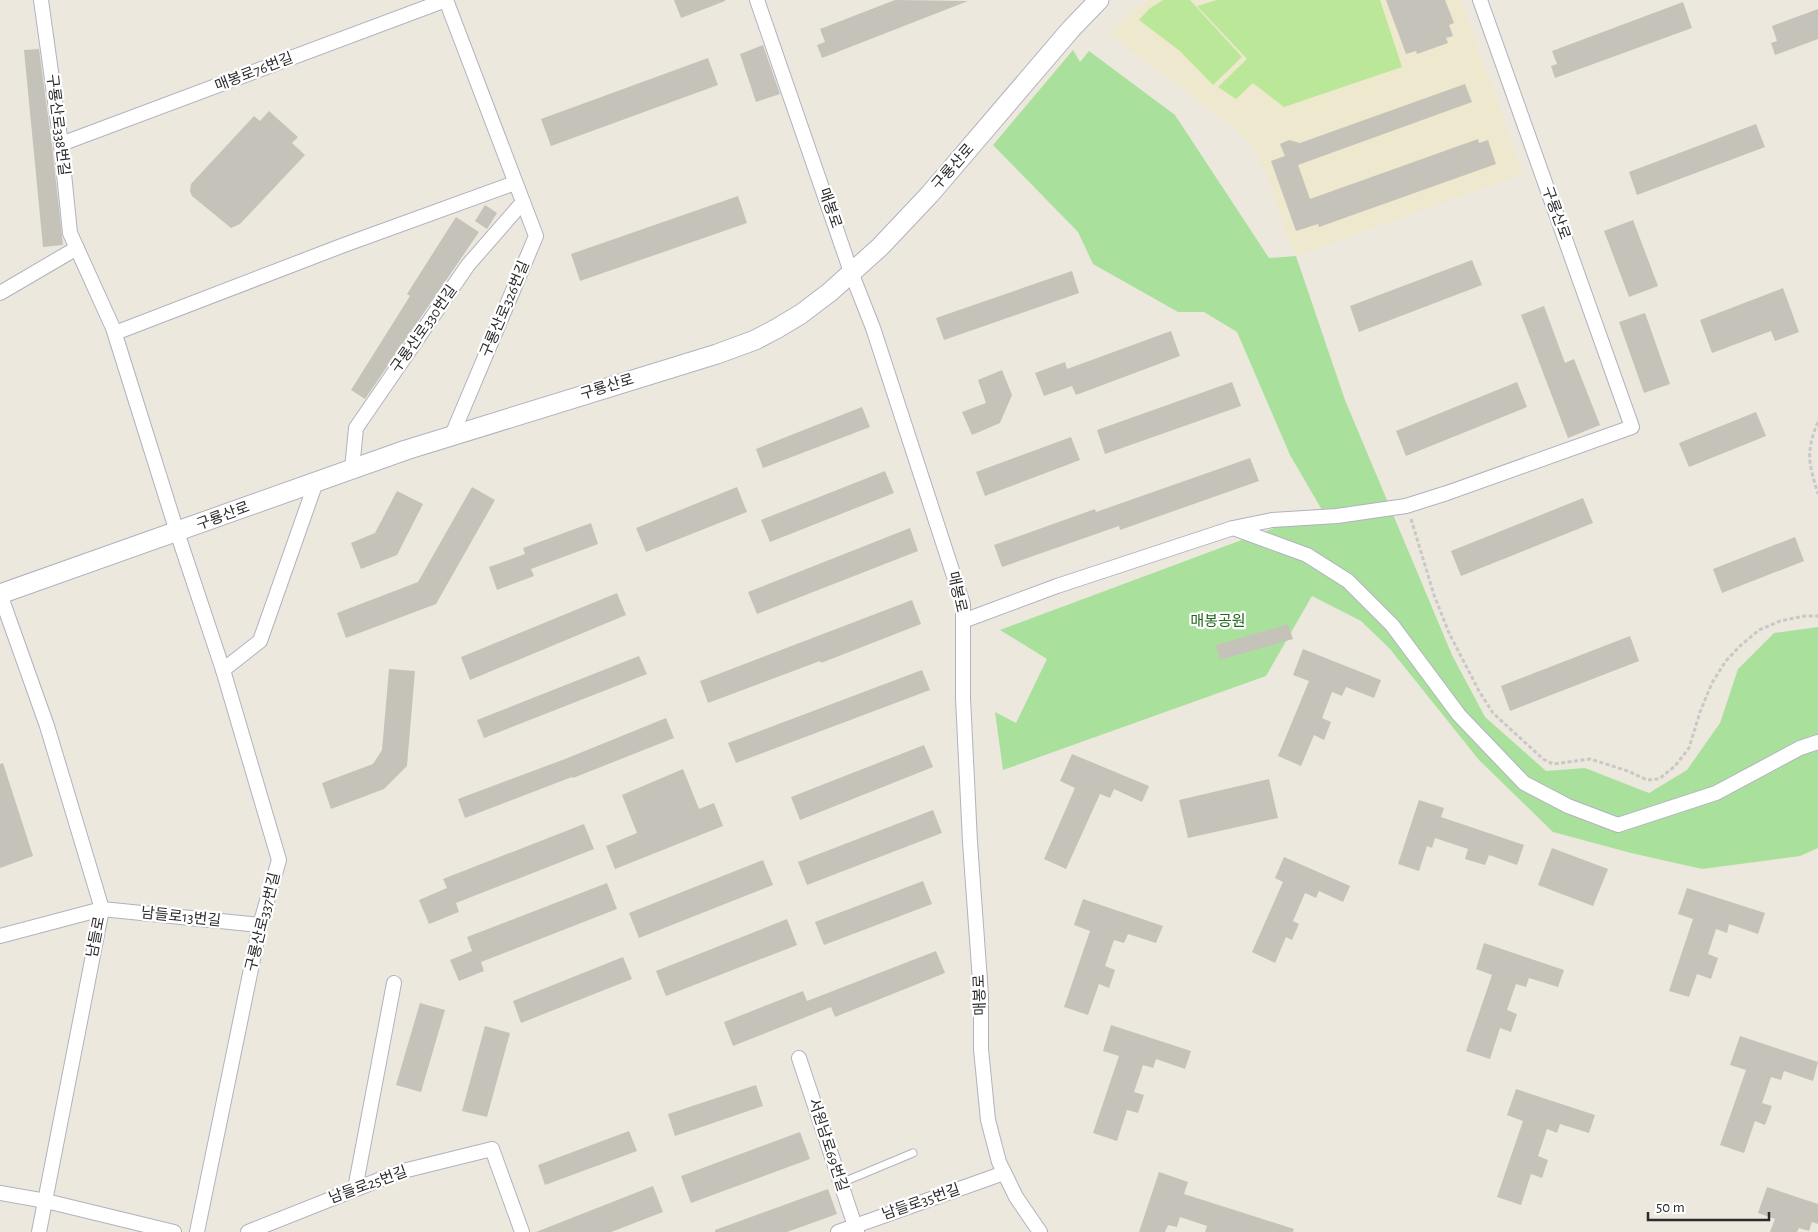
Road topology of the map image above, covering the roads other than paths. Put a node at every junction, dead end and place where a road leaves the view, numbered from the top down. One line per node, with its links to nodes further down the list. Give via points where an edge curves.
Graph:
1 (41, 0): 6 (street, 구룡산로338번길)
2 (446, 0): 6 (street, 매봉로76번길); 7 (street, 구룡산로326번길)
3 (757, 0): 10 (street, 매봉로)
4 (1099, 0): 10 (street, 구룡산로, via 930,194)
5 (1480, 0): 16 (street, 구룡산로, via 1632,427 1406,506 1337,516 1272,520)
6 (61, 144): 9 (street, 구룡산로338번길, via 70,233)
7 (514, 183): 8 (street, 구룡산로326번길); 12 (street)
8 (523, 202): 13 (street, 구룡산로326번길, via 536,236); 14 (street, 구룡산로330번길, via 468,265 356,428)
9 (77, 248): 11 (street); 12 (street, 구룡산로338번길)
10 (852, 272): 13 (street, 구룡산로, via 800,314 755,340); 19 (street, 매봉로, via 951,564 963,604)
11 (0, 292)
12 (115, 333): 17 (street, 구룡산로338번길)
13 (452, 435): 14 (street, 구룡산로)
14 (352, 469): 15 (street, 구룡산로)
15 (316, 482): 17 (street, 구룡산로); 20 (street, via 260,641)
16 (1233, 528): 19 (street); 21 (street, via 1307,555 1348,581 1392,625 1459,715 1524,783 1568,806 1618,825 1716,793 1800,748)
17 (177, 532): 18 (street, 구룡산로); 20 (street, 구룡산로337번길)
18 (0, 594): 22 (street, 남들로, via 47,726)
19 (963, 621): 28 (street, 매봉로, via 963,698 982,1049 988,1120)
20 (223, 670): 23 (street, 구룡산로337번길, via 279,860)
21 (1818, 742)
22 (102, 909): 23 (street, 남들로13번길); 24 (street); 32 (street, 남들로)
23 (260, 925): 36 (street, 구룡산로337번길)
24 (0, 936)
25 (394, 983): 30 (street)
26 (799, 1058): 29 (street, 서원남로69번길)
27 (913, 1153): 29 (lane)
28 (1004, 1173): 33 (street, 남들로35번길); 40 (street, 매봉로)
29 (841, 1183): 33 (street, 서원남로69번길)
30 (355, 1189): 37 (street, 남들로25번길); 38 (street, 남들로25번길, via 399,1172 492,1149)
31 (0, 1193): 32 (street)
32 (46, 1201): 34 (street, 남들로); 35 (street)
33 (856, 1229): 39 (street, 남들로35번길)
34 (39, 1232)
35 (174, 1232)
36 (197, 1232)
37 (248, 1232)
38 (522, 1232)
39 (838, 1232)
40 (1040, 1232)

